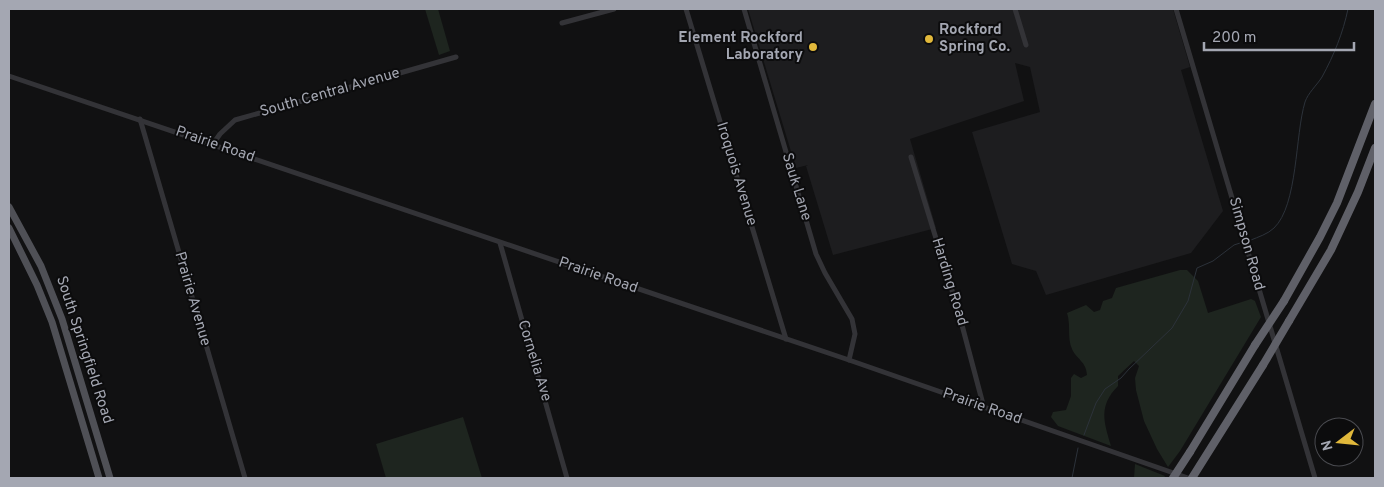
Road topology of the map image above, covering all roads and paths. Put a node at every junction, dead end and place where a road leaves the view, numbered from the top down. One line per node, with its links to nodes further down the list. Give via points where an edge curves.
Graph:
1 (614, 9): 6 (street)
2 (686, 9): 18 (street, Iroquois Avenue)
3 (744, 9): 19 (street, Sauk Lane, via 816,254 852,319 855,334)
4 (1015, 9): 7 (street)
5 (1176, 9): 28 (street, Simpson Road)
6 (562, 23)
7 (1026, 45)
8 (456, 57): 12 (street, South Central Avenue, via 235,120)
9 (9, 76): 11 (street, Prairie Road)
10 (1375, 104): 25 (highway, bridge, via 1320,238)
11 (140, 119): 12 (street, Prairie Road); 23 (street, Prairie Avenue)
12 (213, 144): 17 (street, Prairie Road)
13 (1375, 148): 27 (highway, bridge, via 1331,250)
14 (911, 157): 20 (street, Harding Road)
15 (9, 207): 22 (main road, South Springfield Road, via 62,319)
16 (9, 228): 21 (main road, South Springfield Road, via 52,322)
17 (500, 243): 18 (street, Prairie Road); 24 (street, Cornelia Ave)
18 (786, 339): 19 (street, Prairie Road)
19 (850, 360): 20 (street, Prairie Road)
20 (984, 408): 26 (street, Prairie Road)
21 (99, 478)
22 (110, 478)
23 (245, 478)
24 (567, 478)
25 (1174, 478)
26 (1188, 478)
27 (1192, 478)
28 (1316, 478)

